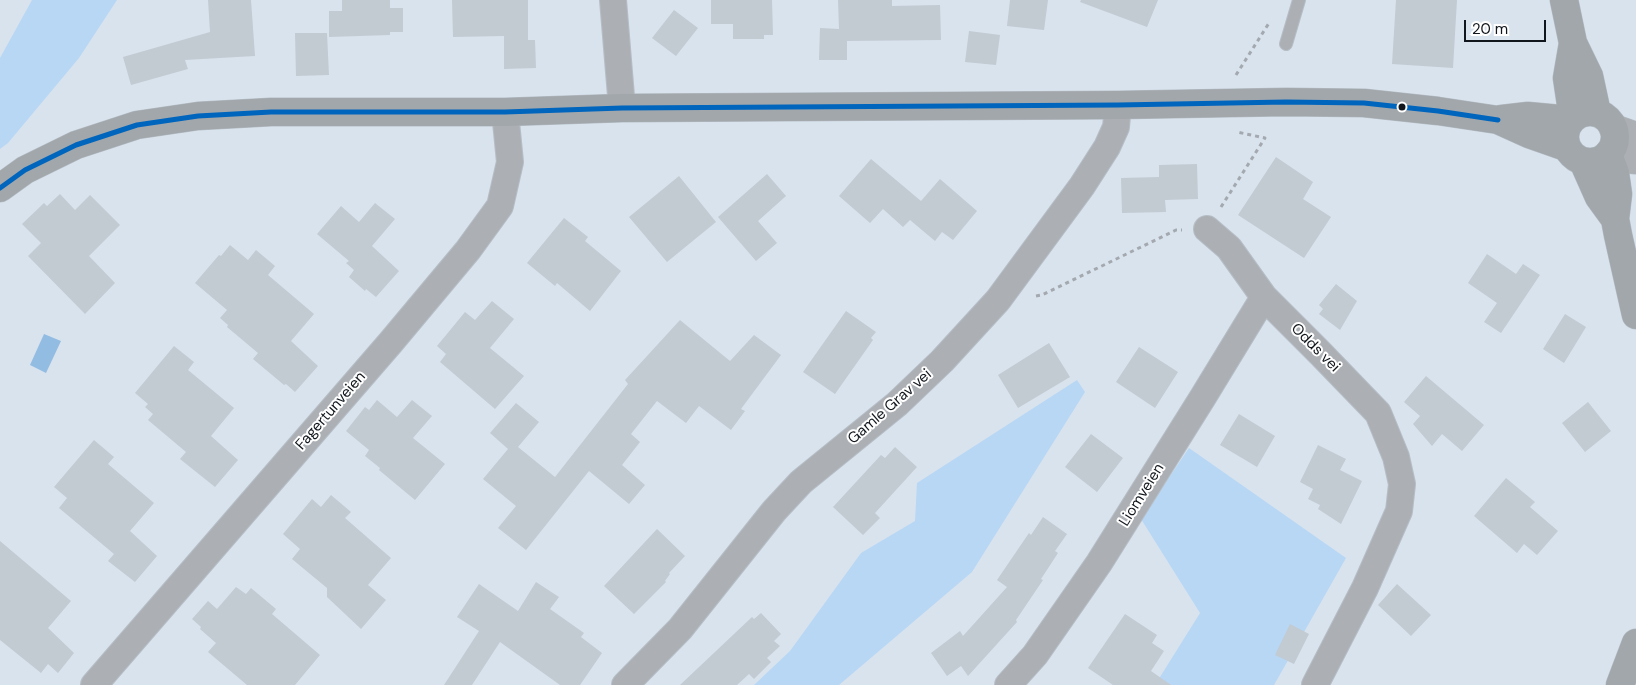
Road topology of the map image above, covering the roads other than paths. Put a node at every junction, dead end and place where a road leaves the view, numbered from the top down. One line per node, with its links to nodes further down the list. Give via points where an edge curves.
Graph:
1 (613, 0): 8 (street)
2 (1299, 0): 4 (lane)
3 (1564, 0): 5 (main road)
4 (1286, 44)
5 (1573, 44): 6 (main road); 12 (main road, via 1589,76)
6 (1567, 78): 10 (main road); 12 (main road)
7 (1118, 105): 8 (main road); 11 (main road, via 1364,103); 20 (street, Gamle Grav vei, via 1116,126 1107,147 998,300 897,404 801,482 680,629)
8 (622, 108): 9 (main road)
9 (505, 112): 14 (main road, via 271,112 198,116 137,125 76,146 25,170); 19 (street, Fagertunveien, via 510,162 500,206 468,250 396,335)
10 (1533, 116): 11 (main road); 12 (main road)
11 (1498, 120): 12 (main road, via 1530,134)
12 (1595, 137): 13 (street, via 1624,159); 17 (main road, via 1599,197 1615,219)
13 (1636, 160)
14 (0, 188)
15 (1207, 229): 16 (street, Odds vei, via 1229,248)
16 (1264, 297): 21 (street, Liomveien, via 1099,563 1035,655); 22 (street, Odds vei, via 1378,413 1396,457 1402,484 1399,511 1365,588)
17 (1636, 315)
18 (1636, 643): 23 (main road)
19 (94, 685)
20 (625, 685)
21 (1008, 685)
22 (1315, 685)
23 (1620, 685)

